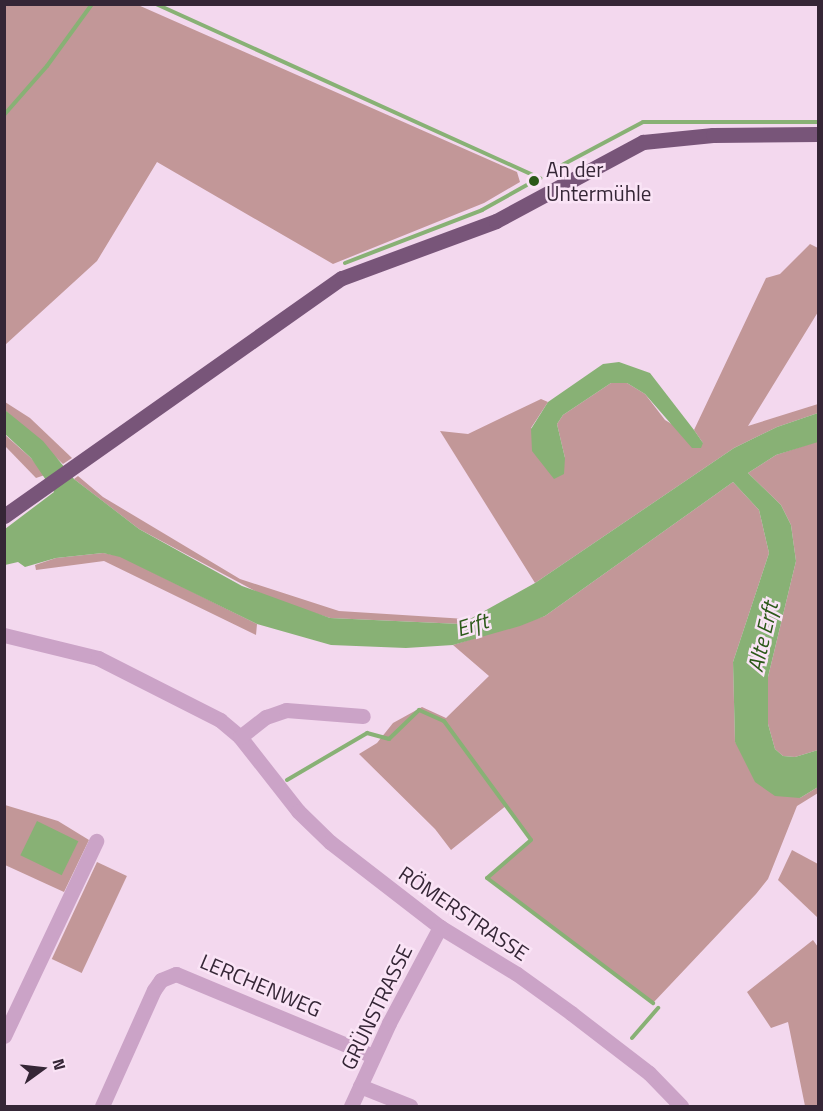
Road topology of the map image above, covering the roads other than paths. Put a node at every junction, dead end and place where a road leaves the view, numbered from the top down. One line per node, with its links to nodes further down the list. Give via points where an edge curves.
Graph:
1 (819, 134): 2 (main road, via 650,140 624,150 496,221 335,281)
2 (4, 516)
3 (8, 636): 5 (street, RÖMERSTRASSE, via 98,658 204,711)
4 (363, 716): 5 (street, via 286,710 266,717)
5 (240, 736): 7 (street, RÖMERSTRASSE, via 319,833)
6 (96, 841): 8 (street)
7 (440, 927): 9 (street, GRÜNSTRASSE); 14 (street, RÖMERSTRASSE, via 533,984 649,1072)
8 (4, 1036)
9 (373, 1056): 10 (street, GRÜNSTRASSE); 11 (street, LERCHENWEG, via 176,974 161,980 154,990)
10 (360, 1086): 12 (street, GRÜNSTRASSE); 13 (street)
11 (102, 1107)
12 (351, 1107)
13 (410, 1107)
14 (681, 1107)

